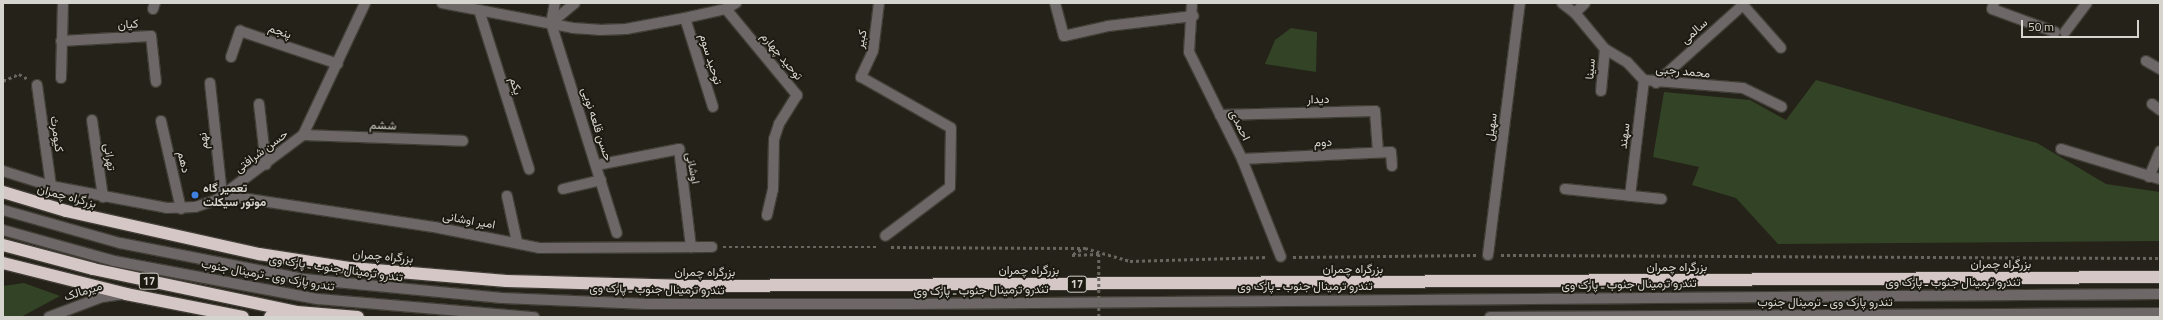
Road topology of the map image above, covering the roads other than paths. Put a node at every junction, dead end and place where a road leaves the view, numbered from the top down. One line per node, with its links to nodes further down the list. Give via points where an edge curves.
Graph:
1 (63, 3): 23 (street)
2 (365, 3): 28 (street, حسن شرافتی)
3 (442, 3): 16 (street)
4 (555, 3): 20 (street)
5 (574, 3): 20 (street)
6 (736, 3): 15 (street)
7 (880, 3): 73 (street, کبیر, via 873,51 861,78 951,128 950,187)
8 (1055, 3): 18 (street, via 1064,36 1108,26)
9 (1192, 3): 18 (street, احمدی)
10 (1520, 3): 78 (street, سهیل)
11 (1562, 3): 17 (street, محمد رجبی)
12 (1585, 3): 17 (street)
13 (1994, 3): 21 (street, via 1992,9)
14 (2087, 3): 22 (street)
15 (726, 9): 19 (street); 70 (street, توحید چهارم, via 798,95 779,124 774,139 773,189)
16 (479, 10): 20 (street); 54 (street, یکم)
17 (1575, 13): 25 (street, محمد رجبی)
18 (1193, 16): 42 (street, احمدی, via 1189,52)
19 (685, 18): 20 (street, via 626,29 573,28); 40 (street, توحید سوم)
20 (550, 23): 52 (street, حسن قلعه نویی)
21 (2055, 32)
22 (2065, 32)
23 (61, 41): 30 (street); 32 (street, کیان, via 151,36)
24 (1781, 48): 34 (street, سالمی, via 1743,5)
25 (1605, 49): 31 (street, محمد رجبی, via 1627,62); 36 (street, سینا)
26 (231, 57): 28 (street, پنجم, via 240,31)
27 (2146, 61): 29 (street)
28 (338, 64): 45 (street, حسن شرافتی)
29 (2160, 69)
30 (61, 78)
31 (1644, 80): 34 (street, محمد رجبی); 65 (street, سهند)
32 (156, 82)
33 (210, 83): 63 (street, نهم)
34 (1656, 83): 39 (street, محمد رجبی, via 1743,88)
35 (37, 85): 59 (street, کیومرث)
36 (1601, 91)
37 (259, 104): 51 (street)
38 (2152, 104): 41 (street)
39 (1782, 106)
40 (713, 107)
41 (2160, 110)
42 (1220, 115): 49 (street, دیدار, via 1375,111); 50 (street, احمدی)
43 (92, 120): 66 (street, تهرانی)
44 (161, 121): 68 (street, دهم)
45 (303, 136): 46 (street, ششم); 51 (street, حسن شرافتی)
46 (463, 141)
47 (2061, 149): 56 (street)
48 (2160, 151): 56 (street)
49 (1378, 152): 50 (street, دوم); 53 (street, via 1391,152)
50 (1242, 159): 79 (street, احمدی)
51 (266, 165): 63 (street, حسن شرافتی)
52 (597, 165): 58 (street, حسن قلعه نویی); 76 (street, اوشانی, via 679,149)
53 (1392, 166)
54 (529, 169)
55 (3, 171): 59 (street, حسن شرافتی)
56 (2149, 177): 57 (street)
57 (2160, 179)
58 (601, 180): 60 (street); 72 (street, حسن قلعه نویی)
59 (51, 186): 66 (street, حسن شرافتی)
60 (563, 189)
61 (1565, 189): 65 (street)
62 (3, 192): 81 (highway, بزرگراه چمران / 17, via 66,211 259,254 352,268 506,281 697,286)
63 (222, 195): 68 (street, حسن شرافتی, via 206,204); 74 (street, امیر اوشانی)
64 (507, 196): 74 (street)
65 (1630, 196): 67 (street)
66 (103, 197): 68 (street, حسن شرافتی)
67 (1661, 199)
68 (181, 209)
69 (3, 210): 83 (street, تندرو ترمینال جنوب ـ پارک وی, via 120,243 304,279 502,298 648,304)
70 (767, 215)
71 (3, 230): 90 (street, تندرو پارک وی ـ ترمینال جنوب, via 114,261 318,299)
72 (617, 233)
73 (885, 236)
74 (517, 242): 76 (street, امیر اوشانی, via 539,248)
75 (3, 245): 84 (highway, 17, via 93,269)
76 (691, 247): 77 (street, امیر اوشانی)
77 (712, 247)
78 (1488, 255)
79 (1281, 257)
80 (3, 263): 82 (highway)
81 (2160, 277)
82 (126, 294): 86 (street, میرمالک, via 102,297); 87 (highway)
83 (2160, 294)
84 (297, 312): 88 (highway); 89 (highway, 17)
85 (2160, 312): 91 (street, تندرو پارک وی ـ ترمینال جنوب)
86 (49, 317)
87 (243, 317)
88 (270, 317)
89 (358, 317)
90 (534, 317)
91 (1490, 317)

